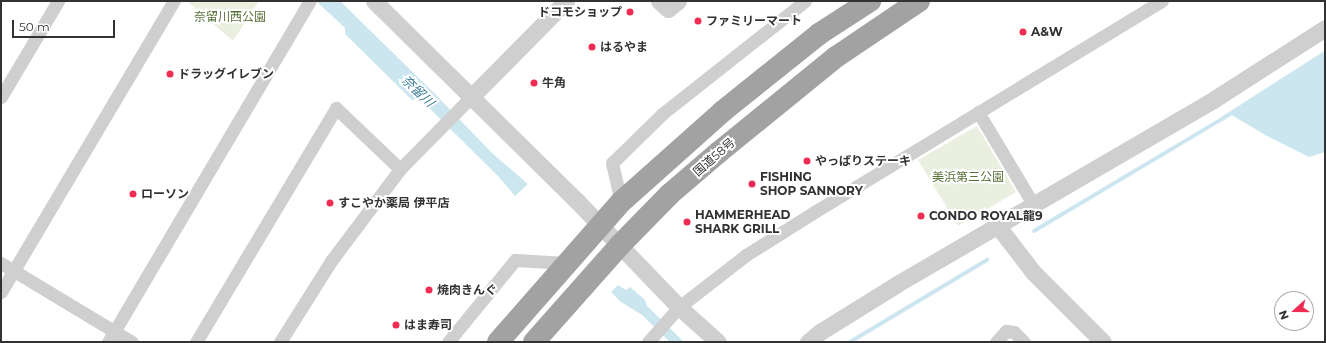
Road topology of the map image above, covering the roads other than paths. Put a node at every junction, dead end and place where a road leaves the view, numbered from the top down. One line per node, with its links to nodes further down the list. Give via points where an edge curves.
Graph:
1 (58, 1): 13 (street)
2 (174, 1): 24 (street)
3 (374, 1): 14 (street)
4 (659, 1): 5 (street, via 668,9)
5 (678, 1)
6 (805, 1): 17 (street, via 662,114 612,162)
7 (870, 1): 17 (highway, via 819,34 723,111)
8 (919, 1): 21 (highway, 国道58号, via 836,57 760,118 670,194)
9 (1162, 1): 15 (street)
10 (561, 2): 14 (street)
11 (309, 3): 27 (street)
12 (1325, 28): 18 (street, via 1213,100)
13 (1, 97)
14 (471, 97): 16 (street); 20 (street)
15 (978, 112): 18 (street); 26 (street, via 746,255)
16 (400, 169): 29 (street, via 336,108); 30 (street, via 331,261)
17 (622, 202): 20 (highway)
18 (1033, 204): 19 (street)
19 (997, 225): 36 (street, via 871,300); 39 (street, via 1033,272)
20 (600, 226): 21 (street); 23 (highway)
21 (620, 245): 26 (street); 33 (highway, 国道58号)
22 (1, 263): 24 (street)
23 (567, 263): 31 (street, via 515,260); 32 (highway)
24 (14, 271): 25 (street); 27 (street)
25 (1, 292)
26 (679, 307): 34 (street); 35 (street)
27 (111, 337): 28 (street)
28 (132, 342)
29 (196, 342)
30 (280, 342)
31 (448, 342)
32 (498, 342)
33 (534, 342)
34 (648, 342)
35 (718, 342)
36 (808, 342)
37 (996, 342): 38 (street, via 1006,331 1014,332)
38 (1024, 342)
39 (1103, 342)

